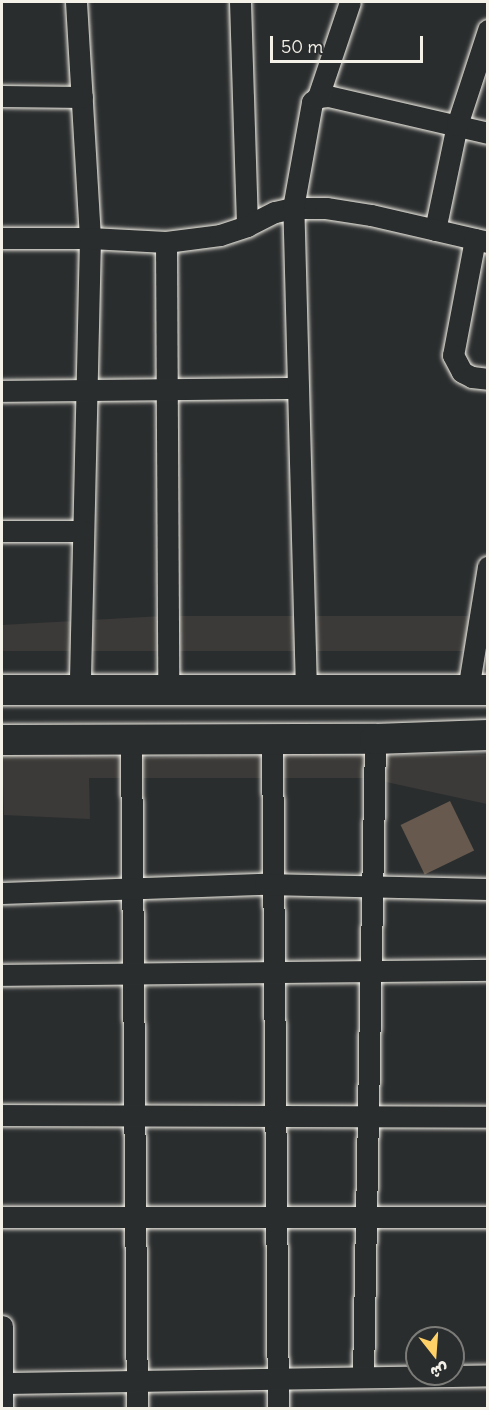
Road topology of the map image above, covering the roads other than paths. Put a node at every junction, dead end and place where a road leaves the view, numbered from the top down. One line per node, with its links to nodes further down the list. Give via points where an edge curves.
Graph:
1 (76, 2): 6 (street)
2 (240, 2): 11 (street)
3 (350, 2): 7 (street)
4 (488, 30): 8 (street)
5 (2, 96): 6 (street)
6 (81, 97): 14 (street)
7 (318, 97): 8 (street); 10 (street, via 312,102)
8 (457, 125): 9 (street); 12 (street)
9 (488, 133)
10 (293, 208): 11 (street); 12 (street, via 326,208); 18 (street)
11 (247, 226): 16 (street, via 220,235)
12 (435, 230): 15 (street)
13 (2, 238): 14 (street)
14 (90, 238): 16 (street); 20 (street)
15 (481, 241): 17 (street, via 453,355 462,372)
16 (166, 242): 19 (street)
17 (488, 379)
18 (298, 388): 19 (street); 29 (street)
19 (168, 389): 20 (street); 26 (street)
20 (87, 390): 21 (street); 23 (street)
21 (2, 391)
22 (2, 531): 23 (street)
23 (83, 531): 28 (street)
24 (488, 567): 27 (street)
25 (2, 690): 28 (main road)
26 (168, 690): 28 (main road); 29 (main road)
27 (478, 690): 29 (main road)
28 (80, 691)
29 (306, 691)
30 (488, 735): 34 (main road)
31 (272, 738): 33 (main road); 34 (main road); 35 (street)
32 (2, 740): 33 (main road)
33 (131, 740): 36 (street)
34 (375, 740): 37 (street)
35 (274, 885): 36 (street); 37 (street); 42 (street)
36 (133, 887): 39 (street); 43 (street)
37 (372, 888): 38 (street); 41 (street)
38 (488, 889)
39 (2, 893)
40 (488, 970): 41 (street)
41 (369, 971): 42 (street); 48 (street)
42 (273, 972): 43 (street); 47 (street)
43 (131, 974): 44 (street); 46 (street)
44 (2, 975)
45 (2, 1115): 46 (street)
46 (134, 1116): 47 (street); 54 (street)
47 (276, 1116): 48 (street); 50 (street)
48 (368, 1117): 49 (street); 53 (street)
49 (488, 1117)
50 (276, 1216): 53 (street); 54 (street); 58 (street)
51 (488, 1216): 53 (street)
52 (2, 1217): 54 (street)
53 (366, 1217): 57 (street)
54 (135, 1218): 59 (street)
55 (2, 1326): 60 (street)
56 (488, 1375): 57 (street)
57 (363, 1377): 58 (street)
58 (278, 1378): 59 (street); 63 (street)
59 (136, 1381): 60 (street); 62 (street)
60 (2, 1383): 61 (street)
61 (2, 1408)
62 (136, 1408)
63 (278, 1408)

